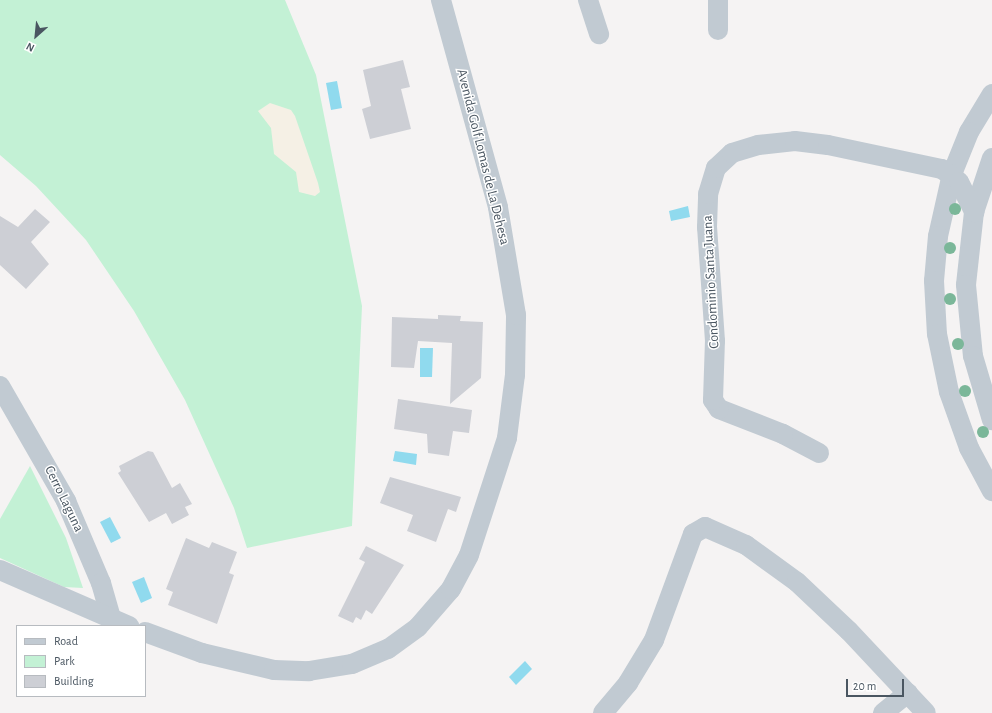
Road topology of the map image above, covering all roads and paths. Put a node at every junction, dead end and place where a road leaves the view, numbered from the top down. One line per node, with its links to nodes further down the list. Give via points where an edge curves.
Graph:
1 (441, 0): 17 (street, Avenida Golf Lomas de La Dehesa, via 498,207 516,315 515,375 507,438 470,555 451,589 418,627 388,649 352,664 309,671 267,669 202,653)
2 (588, 0): 5 (street)
3 (718, 0): 4 (street)
4 (718, 30)
5 (598, 34)
6 (992, 94): 8 (street, via 969,132)
7 (992, 158): 9 (street)
8 (952, 174): 9 (street, via 964,190); 12 (street, Condominio Santa Juana, via 923,164 795,141 737,151 721,162 713,175 707,227 715,341 713,400 719,409 783,434); 13 (street, via 935,259 937,334 958,420)
9 (974, 212): 11 (street, via 967,260 967,310 973,356)
10 (0, 386): 15 (street, Cerro Laguna, via 66,501 101,583)
11 (992, 420)
12 (819, 453)
13 (992, 491)
14 (0, 570): 15 (street)
15 (111, 619): 16 (street)
16 (126, 625)
17 (146, 632)
18 (908, 693): 19 (street, via 797,582 746,545 705,527 693,534 654,640 628,683); 20 (street); 21 (street)
19 (604, 713)
20 (884, 713)
21 (926, 713)

